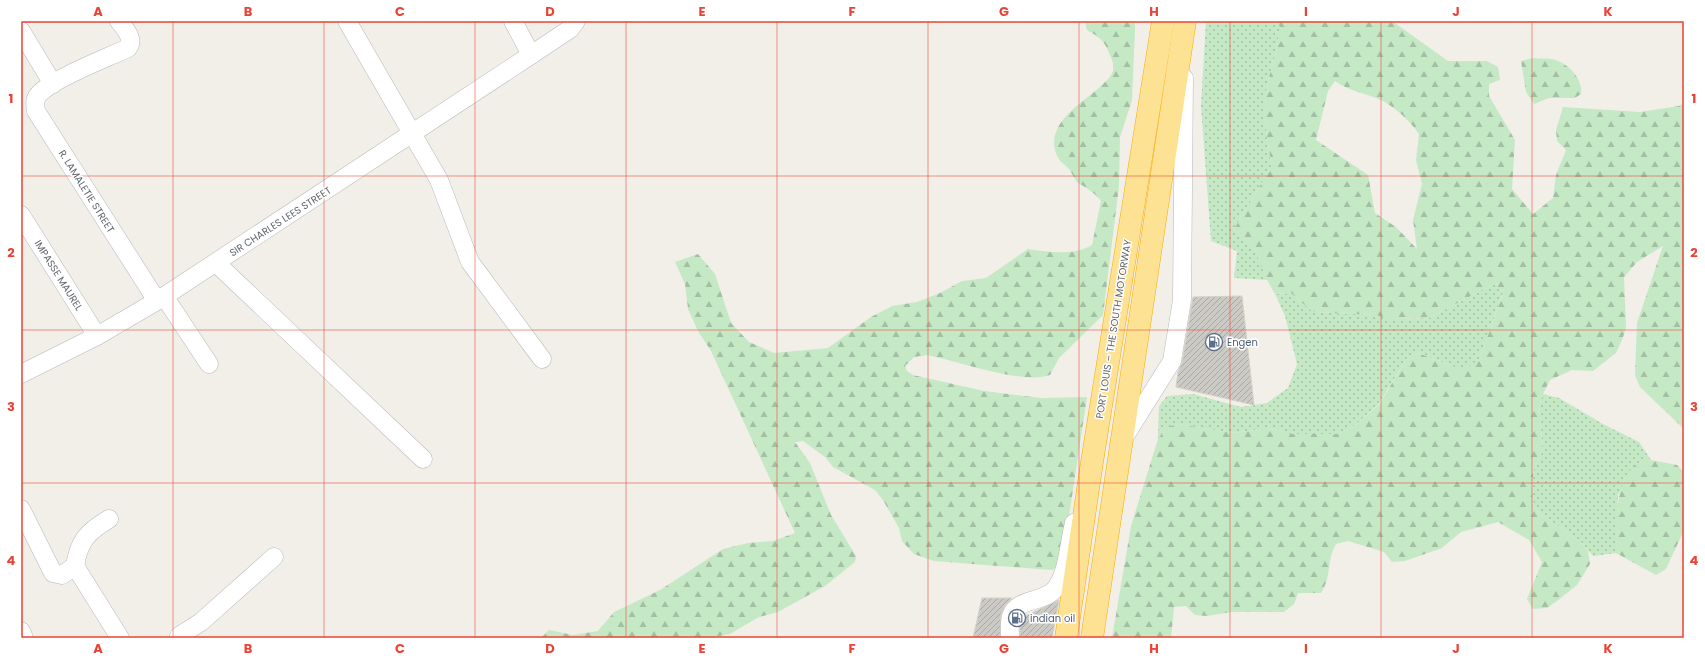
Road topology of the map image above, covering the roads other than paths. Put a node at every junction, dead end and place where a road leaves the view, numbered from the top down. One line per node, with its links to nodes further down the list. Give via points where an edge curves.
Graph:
1 (119, 21): 8 (street, R. LAMALETIE STREET, via 130,38 131,45 128,48)
2 (348, 21): 9 (street)
3 (514, 21): 7 (street)
4 (576, 21): 7 (street, SIR CHARLES LEES STREET, via 570,29)
5 (1178, 22): 17 (highway); 17 (street, via 1182,300 1172,362); 19 (highway, PORT LOUIS – THE SOUTH MOTORWAY)
6 (21, 31): 8 (street)
7 (532, 55): 9 (street, SIR CHARLES LEES STREET)
8 (53, 84): 12 (street, R. LAMALETIE STREET, via 38,94 35,102 36,111)
9 (413, 134): 11 (street, SIR CHARLES LEES STREET); 14 (street, via 439,180 470,262)
10 (21, 214): 13 (street, IMPASSE MAUREL)
11 (216, 263): 12 (street, SIR CHARLES LEES STREET); 18 (street)
12 (160, 298): 13 (street, SIR CHARLES LEES STREET); 15 (street, R. LAMALETIE STREET)
13 (97, 336): 16 (street, SIR CHARLES LEES STREET)
14 (542, 359)
15 (209, 364)
16 (21, 374)
17 (1121, 442): 30 (highway)
18 (423, 459)
19 (1092, 462): 28 (street, via 1071,535 1062,578 1056,589 1018,606 1011,617); 29 (highway, PORT LOUIS – THE SOUTH MOTORWAY)
20 (21, 509): 23 (street, via 53,573 62,575)
21 (110, 519): 23 (street, via 91,531 84,539 78,550)
22 (274, 557): 25 (street, via 202,622)
23 (75, 566): 27 (street)
24 (21, 631): 26 (street)
25 (178, 637)
26 (24, 638)
27 (120, 638)
28 (1010, 638)
29 (1066, 638)
30 (1092, 638)

